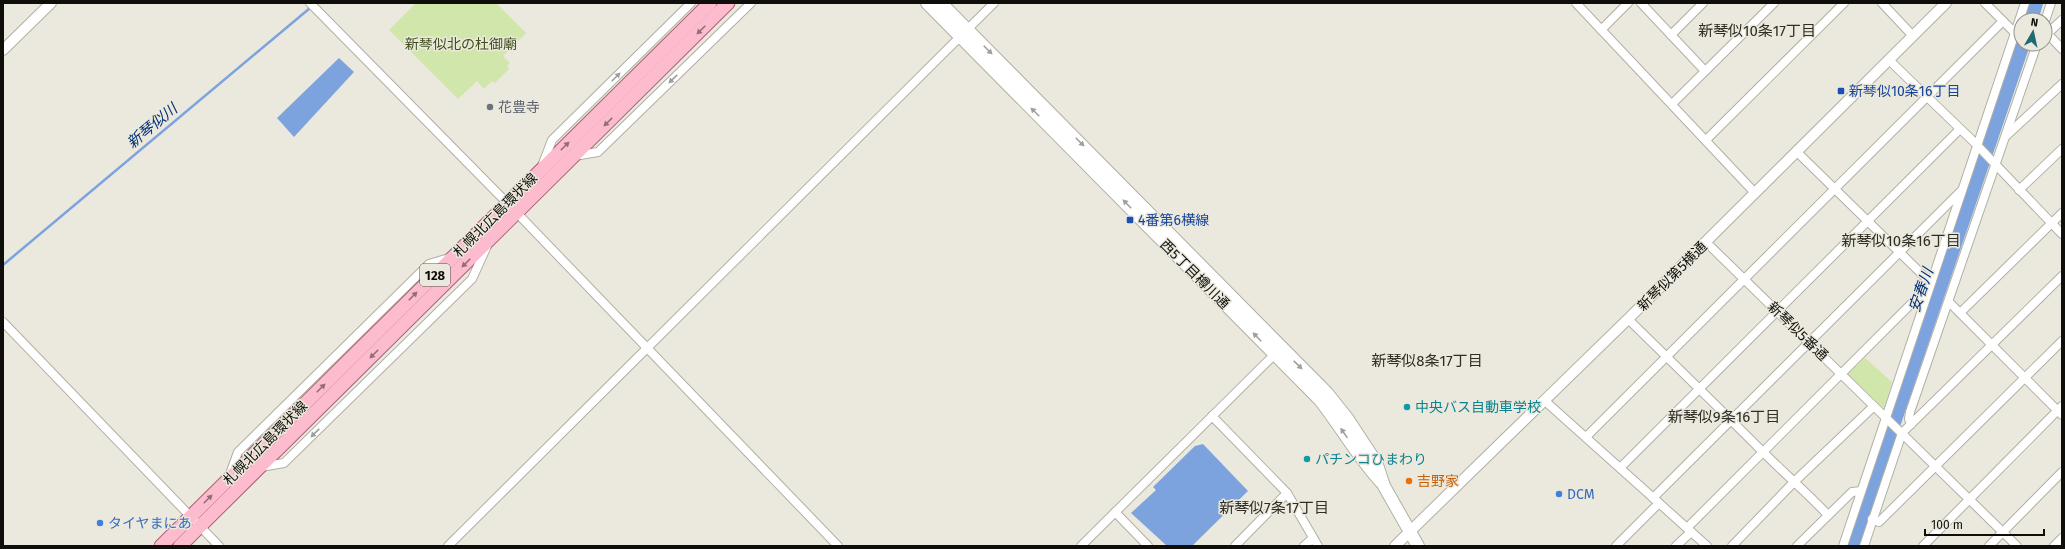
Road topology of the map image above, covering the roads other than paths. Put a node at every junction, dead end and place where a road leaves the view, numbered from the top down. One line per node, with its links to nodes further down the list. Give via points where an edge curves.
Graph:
1 (50, 3): 30 (street)
2 (310, 3): 50 (street)
3 (691, 3): 45 (street, one-way to 3, via 552,140)
4 (710, 3): 45 (main road, 札幌北広島環状線 / 128, one-way to 4)
5 (728, 3): 43 (main road, 札幌北広島環状線 / 128, one-way to 43)
6 (751, 3): 43 (street, one-way to 43, via 598,152)
7 (927, 3): 24 (main road, 西5丁目樽川通)
8 (941, 3): 24 (main road, 西5丁目樽川通)
9 (994, 3): 24 (street)
10 (1576, 3): 22 (street)
11 (1628, 3): 22 (street)
12 (1641, 3): 25 (street)
13 (1703, 3): 25 (street)
14 (1774, 3): 33 (street)
15 (1844, 3): 39 (street)
16 (1882, 3): 26 (street)
17 (1946, 3): 26 (street, 新琴似第5横通)
18 (1985, 3): 20 (street)
19 (2062, 20): 21 (street)
20 (2004, 21): 23 (street); 35 (street)
21 (2053, 27)
22 (1601, 30): 36 (street)
23 (2013, 31)
24 (964, 33): 69 (street); 70 (main road, 西5丁目樽川通, via 1171,251)
25 (1671, 35): 33 (street)
26 (1913, 36): 32 (street, 新琴似第5横通)
27 (2013, 39): 40 (street)
28 (2053, 39): 29 (street)
29 (2062, 49)
30 (3, 50)
31 (2034, 52): 38 (street)
32 (1890, 60): 35 (street); 42 (street, 新琴似第5横通)
33 (1705, 71): 36 (street)
34 (2062, 84): 38 (street)
35 (1928, 97): 37 (street); 46 (street)
36 (1672, 104): 39 (street)
37 (1960, 129): 40 (street); 53 (street)
38 (2005, 136): 44 (street)
39 (1706, 140): 49 (street)
40 (1979, 148): 44 (street); 47 (street)
41 (2062, 149): 48 (street)
42 (1797, 152): 46 (street); 49 (street, 新琴似第5横通)
43 (574, 156): 51 (main road, 札幌北広島環状線 / 128)
44 (1995, 166): 48 (street); 61 (street)
45 (540, 171): 50 (main road, 札幌北広島環状線 / 128)
46 (1835, 190): 53 (street); 59 (street)
47 (1962, 190): 57 (street); 60 (street)
48 (2018, 190): 54 (street)
49 (1755, 193): 56 (street, 新琴似第5横通)
50 (506, 204): 51 (street); 95 (main road, 札幌北広島環状線 / 128, one-way to 50)
51 (517, 213): 69 (street); 97 (main road, 札幌北広島環状線 / 128, one-way to 97)
52 (2062, 214): 54 (street)
53 (1868, 222): 57 (street); 62 (street)
54 (2051, 224): 55 (street); 63 (street)
55 (2062, 234)
56 (1706, 242): 59 (street, 新琴似5番通); 64 (street, 新琴似第5横通)
57 (1900, 253): 60 (street); 67 (street)
58 (2062, 276): 68 (street)
59 (1746, 280): 62 (street, 新琴似5番通); 71 (street)
60 (1930, 285): 72 (street); 79 (street)
61 (1949, 302): 63 (street); 81 (street, via 1910,412 1909,419)
62 (1777, 311): 67 (street, 新琴似5番通); 74 (street)
63 (1960, 313): 68 (street)
64 (1628, 319): 71 (street); 75 (street, 新琴似第5横通)
65 (3, 322): 95 (street)
66 (2062, 341): 73 (street)
67 (1810, 342): 72 (street, 新琴似5番通); 80 (street)
68 (1991, 346): 73 (street); 81 (street)
69 (647, 349): 107 (street); 108 (street)
70 (1277, 351): 78 (street); 99 (main road, 西5丁目樽川通, via 1339,424 1366,466 1384,486)
71 (1667, 357): 74 (street); 83 (street)
72 (1842, 374): 76 (street, 新琴似5番通); 84 (street)
73 (2025, 378): 77 (street); 85 (street)
74 (1699, 387): 80 (street); 86 (street)
75 (1545, 401): 83 (street); 99 (street, 新琴似第5横通)
76 (1874, 406): 79 (street, 新琴似5番通); 88 (street)
77 (2060, 410): 91 (street)
78 (1212, 416): 90 (street); 93 (street)
79 (1887, 418): 82 (street, 新琴似5番通); 89 (street)
80 (1732, 420): 84 (street); 92 (street)
81 (1912, 424): 82 (street)
82 (1900, 431): 85 (street); 96 (street)
83 (1586, 437): 86 (street)
84 (1763, 452): 88 (street); 98 (street)
85 (1936, 467): 91 (street); 96 (street, via 1878,522)
86 (1620, 468): 92 (street)
87 (2062, 472): 100 (street)
88 (1795, 481): 94 (street); 119 (street)
89 (1861, 491): 94 (street, via 1852,492); 121 (street)
90 (1287, 494): 101 (street); 111 (street)
91 (1970, 499): 100 (street); 122 (street)
92 (1656, 500): 98 (street); 116 (street)
93 (1115, 512): 109 (street); 110 (street)
94 (1828, 515): 120 (street)
95 (190, 517): 97 (street); 104 (main road, 札幌北広島環状線 / 128)
96 (1872, 519): 103 (street)
97 (200, 526): 105 (main road, 札幌北広島環状線 / 128); 106 (street)
98 (1689, 530): 117 (street); 118 (street)
99 (1410, 531): 114 (street, 新琴似第5横通); 115 (main road, 西5丁目樽川通)
100 (2003, 532): 123 (street); 124 (street)
101 (1313, 538): 112 (street); 113 (street)
102 (2062, 538): 125 (street)
103 (1865, 545)
104 (161, 546)
105 (180, 546)
106 (219, 546)
107 (448, 546)
108 (838, 546)
109 (1082, 546)
110 (1148, 546)
111 (1235, 546)
112 (1304, 546)
113 (1318, 546)
114 (1395, 546)
115 (1418, 546)
116 (1616, 546)
117 (1676, 546)
118 (1706, 546)
119 (1732, 546)
120 (1797, 546)
121 (1843, 546)
122 (1923, 546)
123 (1989, 546)
124 (2017, 546)
125 (2054, 546)

